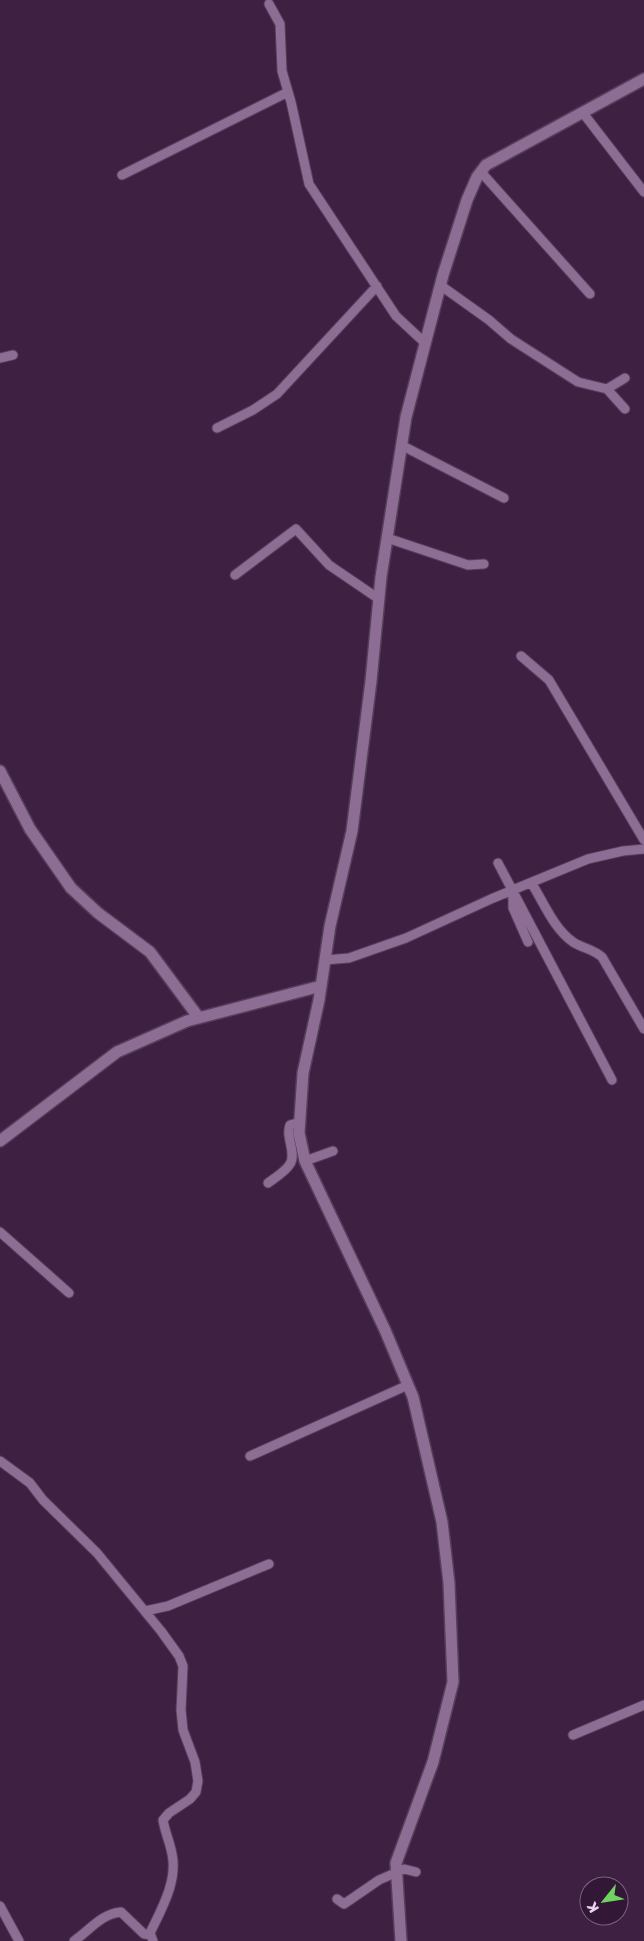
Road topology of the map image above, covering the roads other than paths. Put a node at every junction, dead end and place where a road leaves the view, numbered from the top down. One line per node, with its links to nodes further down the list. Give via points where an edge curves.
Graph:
1 (269, 4): 3 (street, via 280,24 282,71)
2 (644, 79): 4 (street)
3 (288, 92): 6 (street); 9 (street, via 309,184)
4 (583, 113): 5 (street, via 501,155); 7 (street)
5 (481, 172): 8 (street, via 467,200); 10 (street)
6 (122, 175)
7 (644, 192)
8 (440, 285): 11 (street); 15 (street, via 511,339 578,382)
9 (377, 286): 11 (street, via 396,316); 17 (street, via 277,394 254,410)
10 (590, 294)
11 (424, 343): 18 (street)
12 (13, 355): 13 (street)
13 (0, 358)
14 (625, 378): 15 (street)
15 (608, 389): 16 (street)
16 (625, 409)
17 (217, 428)
18 (401, 445): 19 (street); 20 (street)
19 (504, 498)
20 (387, 538): 21 (street, via 468,565); 23 (street)
21 (484, 564)
22 (235, 574): 23 (street, via 296,528 329,565)
23 (379, 599): 32 (street, via 352,831)
24 (521, 656): 26 (street, via 549,680)
25 (0, 771): 34 (street, via 30,829 71,888 105,919 150,952)
26 (644, 840)
27 (644, 849): 29 (street, via 588,859)
28 (498, 863): 30 (street)
29 (532, 884): 30 (street); 35 (street, via 561,932 602,956)
30 (513, 891): 31 (street, via 513,908); 32 (street, via 383,947 349,958); 36 (street)
31 (528, 942)
32 (325, 960): 33 (street)
33 (322, 986): 34 (street); 37 (street, via 303,1073)
34 (198, 1018): 38 (street, via 117,1052)
35 (644, 1029)
36 (612, 1080)
37 (300, 1122): 40 (street); 41 (street, via 290,1125 288,1132 290,1164)
38 (1, 1137)
39 (333, 1151): 40 (street)
40 (305, 1161): 44 (street)
41 (268, 1183)
42 (0, 1232): 43 (street)
43 (69, 1293)
44 (408, 1385): 45 (street); 52 (street, via 442,1522 449,1583 453,1682 433,1762 396,1863)
45 (250, 1456)
46 (0, 1461): 48 (street, via 30,1483 97,1553)
47 (269, 1564): 48 (street, via 168,1606)
48 (145, 1611): 55 (street, via 182,1666 180,1710 198,1781 196,1792 190,1799 163,1820 173,1856 173,1872)
49 (644, 1705): 50 (street)
50 (573, 1735)
51 (416, 1872): 52 (street, via 404,1869)
52 (396, 1873): 53 (street, via 379,1880 344,1904); 58 (street)
53 (337, 1900)
54 (0, 1906): 56 (street)
55 (152, 1938): 57 (street, via 121,1912 95,1923)
56 (19, 1941)
57 (74, 1941)
58 (400, 1941)

